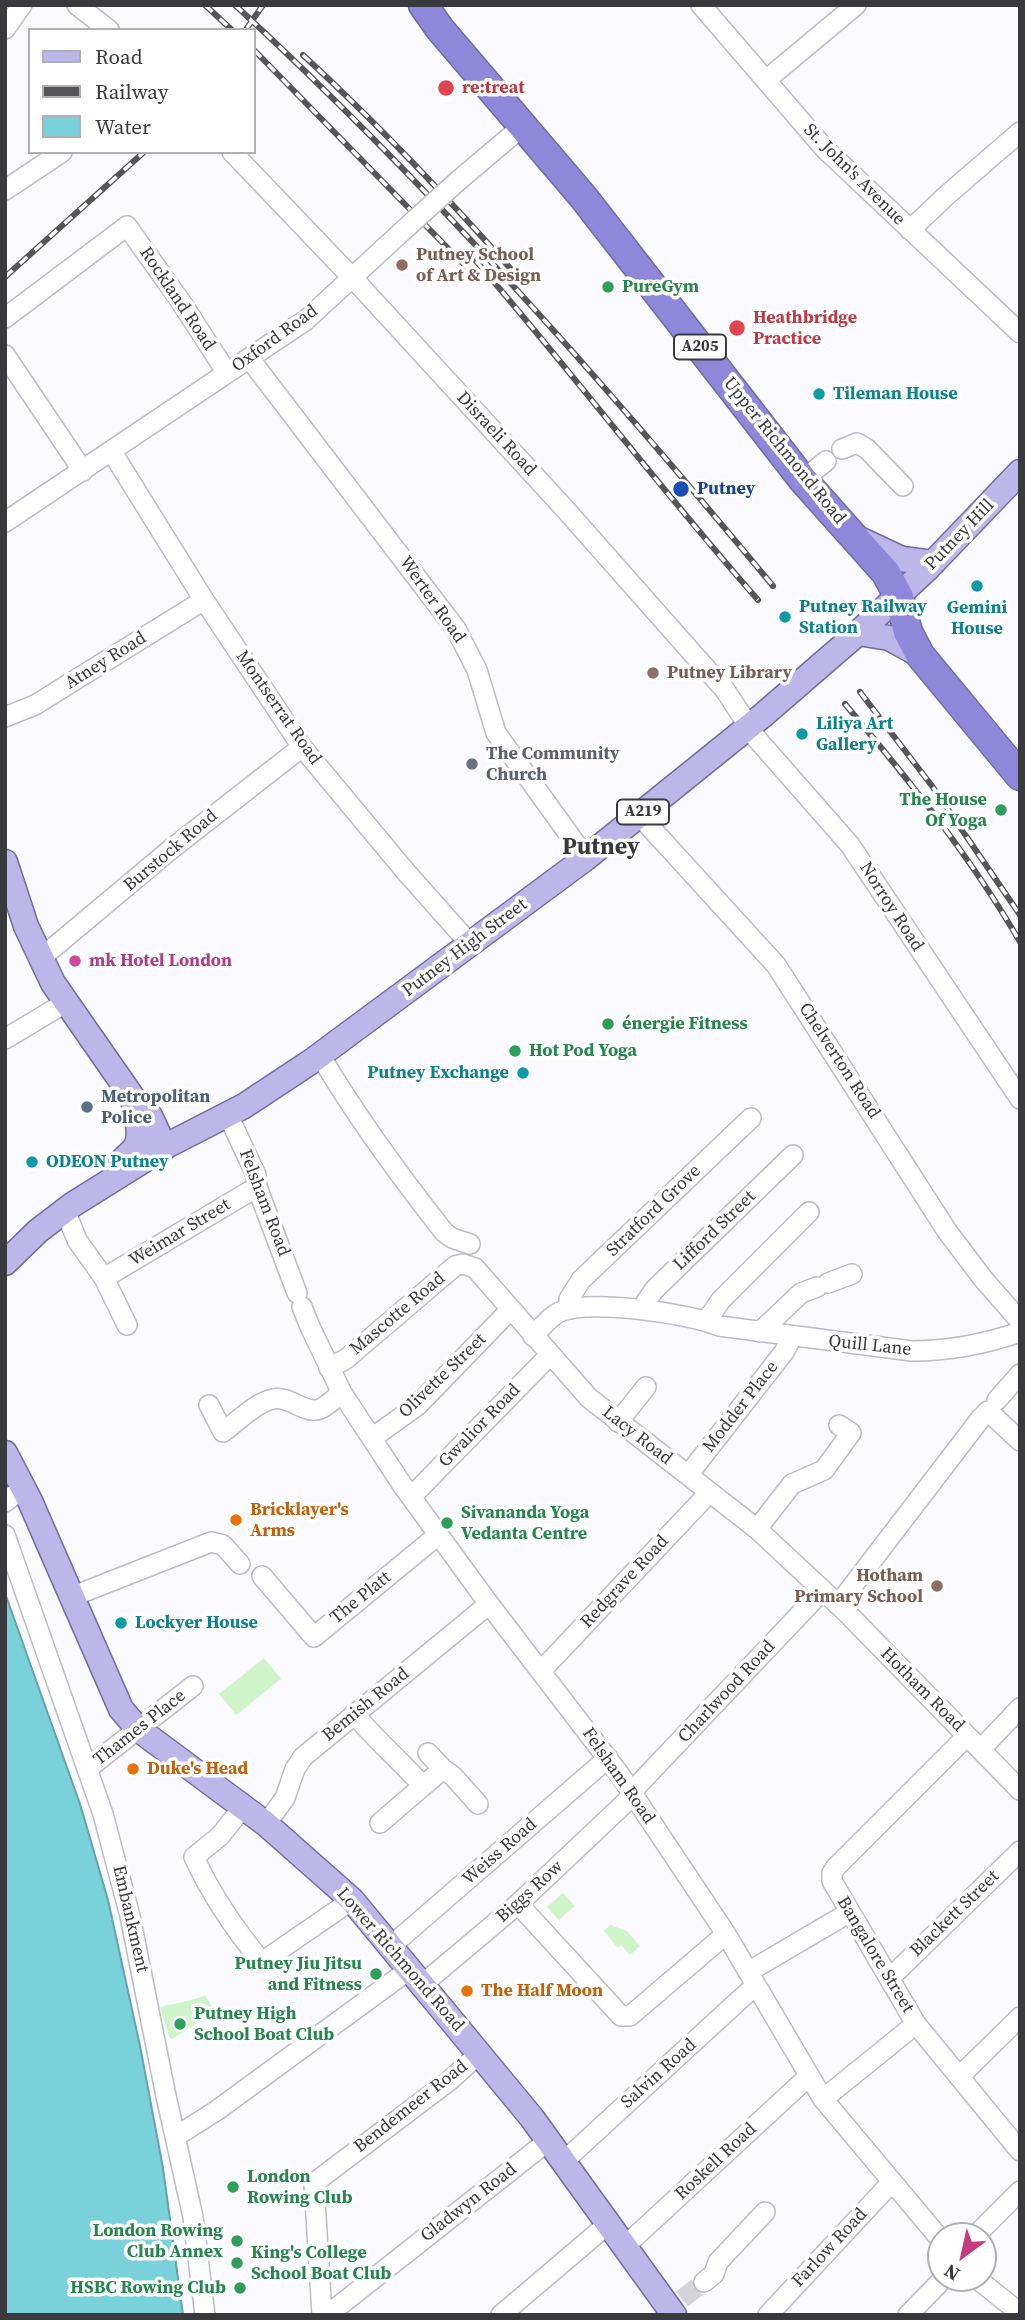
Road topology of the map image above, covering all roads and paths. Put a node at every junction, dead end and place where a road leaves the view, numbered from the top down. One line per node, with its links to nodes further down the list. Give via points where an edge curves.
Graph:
1 (22, 5): 7 (street)
2 (77, 5): 6 (street)
3 (701, 5): 8 (street, St. John's Avenue)
4 (856, 5): 8 (street)
5 (428, 7): 9 (highway, Upper Richmond Road / A205)
6 (106, 28)
7 (5, 29)
8 (766, 80): 14 (street, St. John's Avenue, via 825,149)
9 (523, 126): 15 (street, Oxford Road, bridge); 26 (highway, Upper Richmond Road / A205)
10 (1020, 132): 14 (street)
11 (59, 154): 13 (street)
12 (234, 154): 15 (street, Disraeli Road)
13 (5, 190)
14 (911, 230): 17 (street, St. John's Avenue)
15 (352, 279): 19 (street, Oxford Road, via 306,320); 36 (street, Disraeli Road, via 565,509 725,690)
16 (5, 318): 20 (street, Rockland Road, via 127,226)
17 (1020, 333)
18 (5, 355): 24 (street)
19 (249, 358): 20 (street, Oxford Road); 40 (street, Werter Road, via 456,629 477,670 496,733)
20 (227, 373): 22 (street, Oxford Road)
21 (842, 449): 27 (street, via 857,443 867,449)
22 (112, 452): 24 (street, Oxford Road); 32 (street, Montserrat Road)
23 (825, 461): 26 (street)
24 (83, 471): 28 (street, Oxford Road)
25 (1020, 472): 30 (main road, Putney Hill / A219)
26 (803, 480): 29 (highway, Upper Richmond Road / A205)
27 (903, 486)
28 (5, 522)
29 (856, 538): 30 (main road, via 902,559); 31 (highway, Upper Richmond Road / A205, via 886,573)
30 (933, 563): 31 (main road, Putney Hill / A219)
31 (899, 597): 33 (main road, Putney High Street / A219); 34 (highway, Upper Richmond Road / A205)
32 (204, 600): 35 (street, Atney Road, via 40,702); 37 (street, Montserrat Road)
33 (858, 633): 34 (main road, via 889,639); 36 (main road, Putney High Street / A219)
34 (920, 655): 38 (highway, Upper Richmond Road / A205)
35 (5, 717)
36 (748, 726): 39 (main road, Putney High Street / A219); 48 (street, Norroy Road, via 850,845)
37 (302, 747): 42 (street, Montserrat Road); 43 (street, Burstock Road)
38 (1020, 776)
39 (639, 816): 40 (main road, Putney High Street / A219); 65 (street, Chelverton Road, via 776,965 947,1231)
40 (586, 858): 42 (main road, Putney High Street / A219)
41 (5, 862): 43 (main road)
42 (470, 944): 46 (main road, Putney High Street / A219)
43 (41, 958): 44 (main road)
44 (65, 1003): 45 (street); 47 (main road)
45 (5, 1039)
46 (320, 1055): 49 (main road, Putney High Street / A219); 57 (street, via 398,1175 444,1232)
47 (133, 1098): 51 (main road, via 150,1116); 53 (main road, via 139,1139 121,1160)
48 (1020, 1100)
49 (228, 1115): 51 (main road, Putney High Street / A219); 54 (street, Felsham Road, via 256,1175)
50 (751, 1118): 63 (street, Stratford Grove, via 581,1280 569,1299)
51 (162, 1149): 53 (main road, Putney High Street / A219)
52 (793, 1155): 64 (street, Lifford Street, via 654,1290)
53 (118, 1175): 55 (main road, Putney High Street / A219)
54 (257, 1187): 61 (street, Weimar Street); 73 (street, Felsham Road)
55 (65, 1210): 58 (main road, Putney High Street / A219); 61 (street, via 78,1240)
56 (809, 1212): 66 (street, via 721,1300)
57 (470, 1244)
58 (5, 1264)
59 (468, 1265): 62 (street, Lacy Road); 73 (street, Mascotte Road, via 455,1266 346,1359)
60 (852, 1274): 68 (street, via 801,1293)
61 (104, 1278): 67 (street)
62 (511, 1309): 70 (street, Lacy Road); 81 (street, Olivette Street, via 418,1405)
63 (571, 1309): 64 (street, Quill Lane); 70 (street, via 554,1315)
64 (645, 1310): 66 (street, Quill Lane)
65 (1020, 1321)
66 (713, 1323): 68 (street, Quill Lane)
67 (127, 1325)
68 (760, 1332): 71 (street, Quill Lane)
69 (1020, 1332): 71 (street, Quill Lane, via 930,1351)
70 (533, 1336): 72 (street, Lacy Road)
71 (792, 1337): 84 (street, Modder Place)
72 (549, 1356): 79 (street, Lacy Road); 87 (street, Gwalior Road)
73 (329, 1368): 76 (street, Felsham Road)
74 (1020, 1374): 78 (street)
75 (646, 1387): 79 (street)
76 (342, 1393): 77 (street, via 311,1410 274,1398 223,1432); 81 (street, Felsham Road)
77 (209, 1405)
78 (993, 1406): 82 (street); 96 (street)
79 (618, 1422): 84 (street, Lacy Road)
80 (839, 1425): 88 (street, via 850,1433 824,1470 792,1484)
81 (372, 1438): 87 (street, Felsham Road)
82 (1020, 1441)
83 (5, 1453): 86 (main road, Lower Richmond Road)
84 (688, 1475): 85 (street, Lacy Road)
85 (709, 1493): 88 (street, Lacy Road); 97 (street, Redgrave Road)
86 (14, 1495): 94 (main road, Lower Richmond Road)
87 (411, 1497): 90 (street, Felsham Road)
88 (757, 1529): 93 (street, Lacy Road)
89 (5, 1535): 105 (street, Embankment)
90 (438, 1535): 92 (street, The Platt, via 314,1637); 95 (street, Felsham Road)
91 (240, 1564): 94 (street, via 223,1545 211,1542)
92 (262, 1576)
93 (824, 1590): 96 (street, Hotham Road); 109 (street, Charlwood Road)
94 (71, 1597): 101 (main road, Lower Richmond Road, via 112,1694)
95 (489, 1604): 97 (street, Felsham Road); 100 (street, Bemish Road)
96 (838, 1605): 102 (street, Hotham Road)
97 (541, 1671): 104 (street, Felsham Road)
98 (193, 1686): 101 (street, Thames Place)
99 (1020, 1708): 102 (street)
100 (354, 1714): 107 (street); 113 (street, Bemish Road, via 303,1757 285,1798)
101 (138, 1729): 105 (street, Thames Place); 111 (main road, Lower Richmond Road)
102 (974, 1743): 108 (street, Hotham Road); 117 (street, Bangalore Street, via 832,1873)
103 (428, 1753): 106 (street)
104 (608, 1758): 109 (street, Felsham Road); 119 (street, Weiss Road)
105 (87, 1769): 129 (street, Embankment, via 130,1916)
106 (443, 1769): 107 (street); 110 (street)
107 (423, 1786): 112 (street)
108 (1020, 1790)
109 (632, 1795): 116 (street, Biggs Row); 118 (street, Felsham Road)
110 (478, 1804)
111 (243, 1807): 113 (main road, Lower Richmond Road); 115 (street, via 220,1836 194,1857 262,1962)
112 (380, 1823)
113 (266, 1824): 115 (main road, Lower Richmond Road)
114 (1020, 1850): 121 (street, Blackett Street)
115 (352, 1900): 119 (main road, Lower Richmond Road)
116 (518, 1904): 118 (street, via 621,2016 630,2016); 120 (street, Biggs Row)
117 (850, 1912): 121 (street, Bangalore Street); 122 (street, Salvin Road)
118 (726, 1934): 122 (street, Felsham Road)
119 (391, 1946): 120 (main road, Lower Richmond Road)
120 (416, 1976): 125 (main road, Lower Richmond Road); 129 (street, Biggs Row)
121 (890, 1978): 124 (street, Bangalore Street)
122 (752, 1980): 127 (street, Felsham Road); 132 (street, Salvin Road, via 747,1993)
123 (1020, 2017): 126 (street)
124 (916, 2024): 126 (street, Bangalore Street); 128 (street)
125 (480, 2053): 130 (main road, Lower Richmond Road); 145 (street, Bendemeer Road, via 314,2183)
126 (960, 2076): 131 (street, Bangalore Street)
127 (808, 2077): 128 (street, Felsham Road); 139 (street, Roskell Road)
128 (823, 2099): 133 (street, Felsham Road)
129 (174, 2137): 146 (street, Embankment, via 193,2217)
130 (548, 2141): 132 (main road, Lower Richmond Road); 145 (street, Gladwyn Road, via 335,2309)
131 (1020, 2151)
132 (563, 2162): 137 (main road, Lower Richmond Road)
133 (892, 2182): 138 (street, Felsham Road); 148 (street, Farlow Road)
134 (1020, 2191): 136 (street)
135 (765, 2212): 140 (street)
136 (989, 2222)
137 (608, 2224): 139 (main road, Lower Richmond Road); 147 (street)
138 (927, 2224)
139 (624, 2248): 143 (main road, Lower Richmond Road)
140 (704, 2282)
141 (930, 2292): 149 (street)
142 (993, 2292): 144 (street)
143 (675, 2308)
144 (1020, 2313)
145 (322, 2314)
146 (205, 2315)
147 (501, 2315)
148 (768, 2315)
149 (908, 2315)

